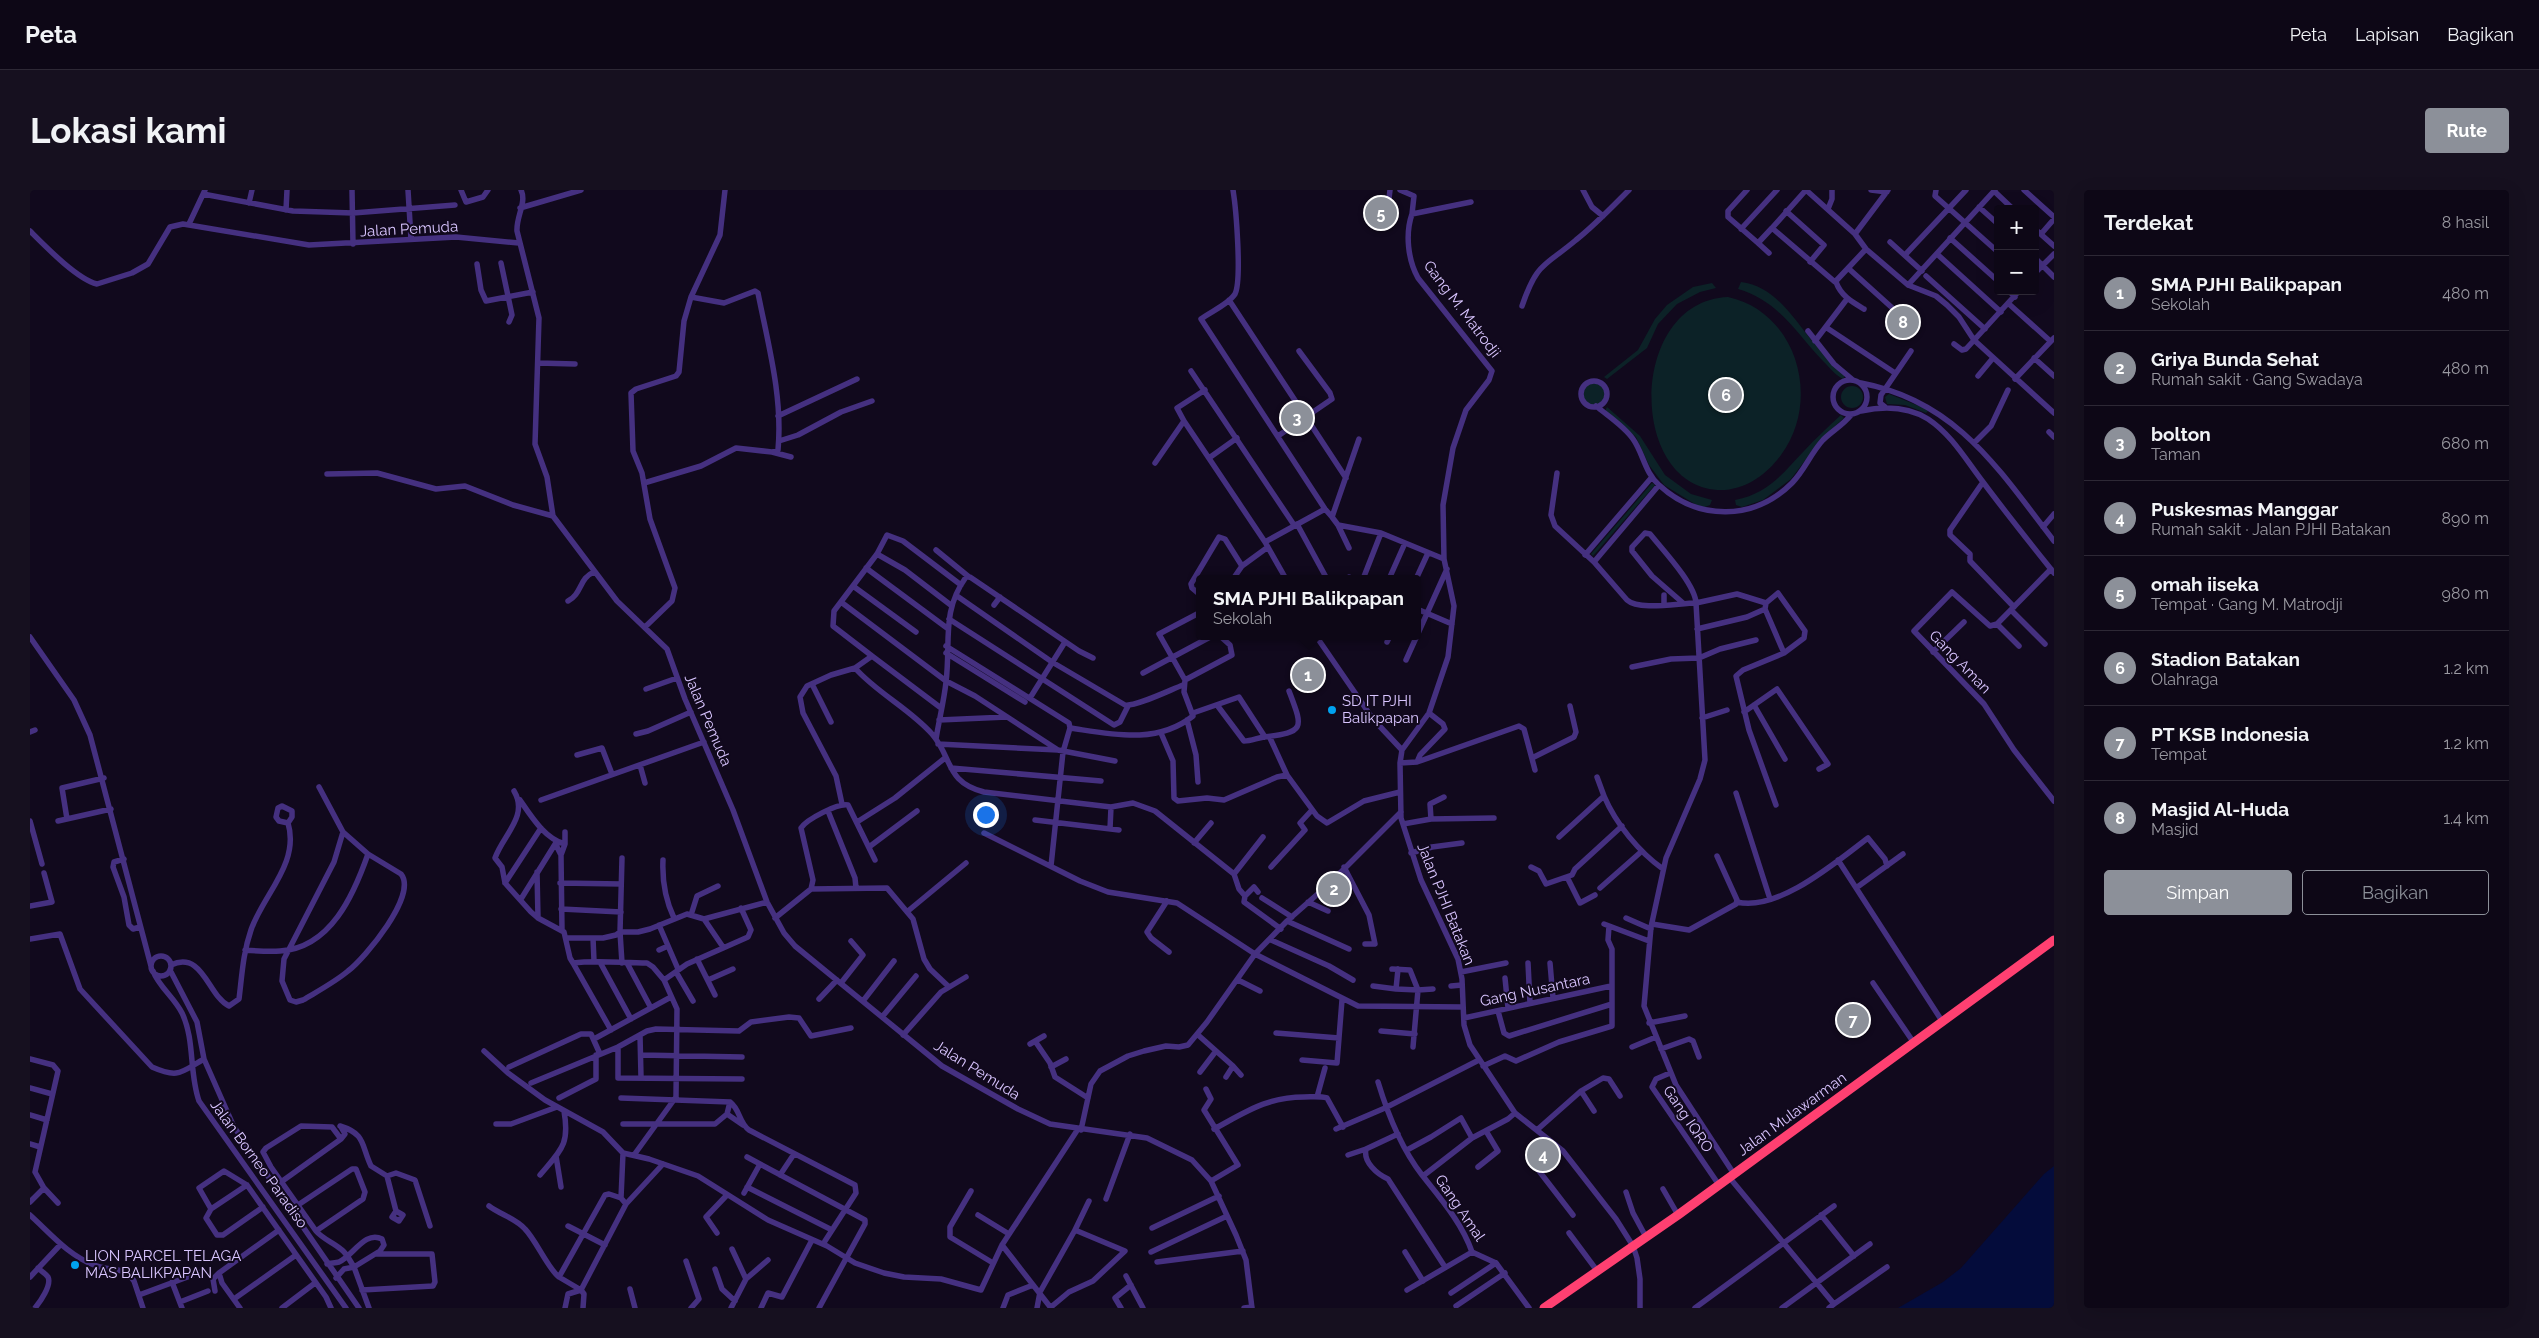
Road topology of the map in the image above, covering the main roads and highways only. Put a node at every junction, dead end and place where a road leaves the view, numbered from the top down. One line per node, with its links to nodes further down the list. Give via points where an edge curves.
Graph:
1 (2054, 940): 2 (highway, Jalan Mulawarman, via 1678,1215)
2 (1544, 1307)

